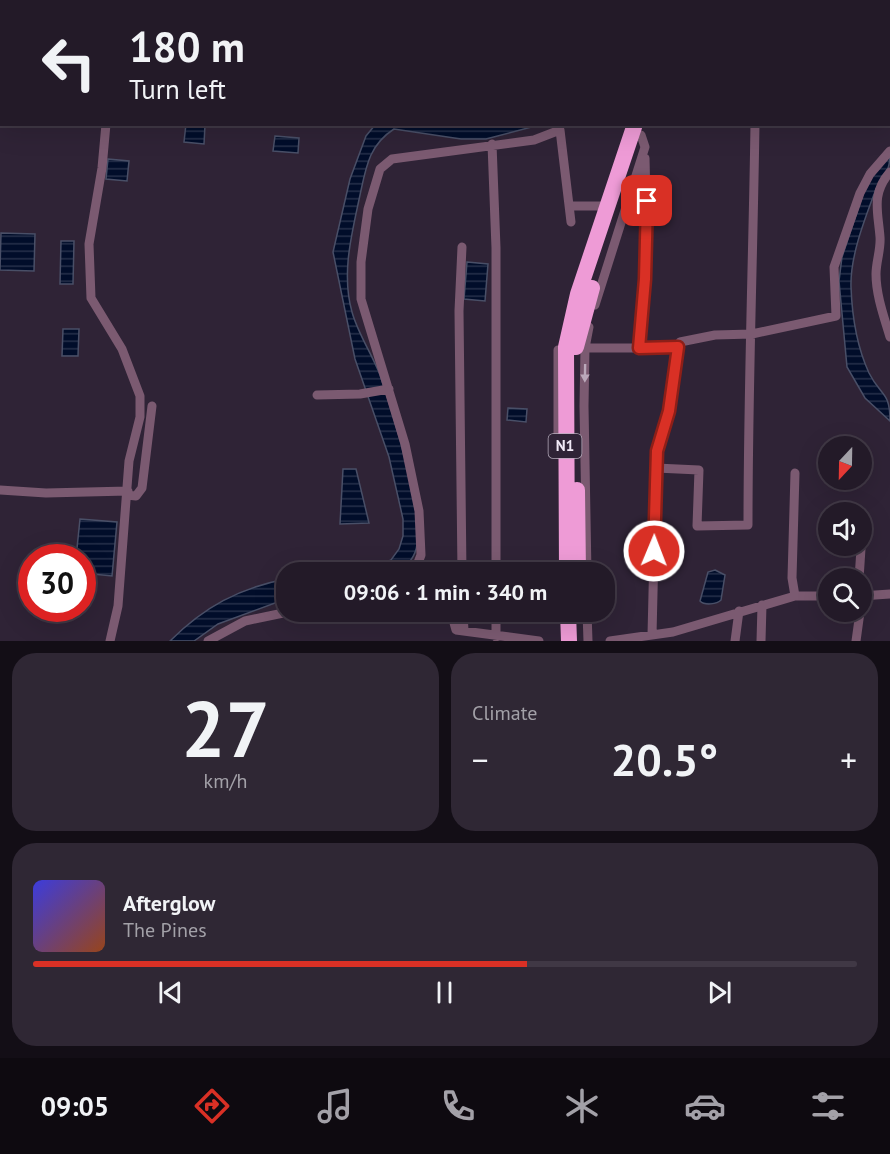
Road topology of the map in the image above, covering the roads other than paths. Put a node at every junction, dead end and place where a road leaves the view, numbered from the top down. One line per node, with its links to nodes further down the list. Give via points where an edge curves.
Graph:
1 (106, 126): 24 (street, via 88,244 91,298 122,349 140,396)
2 (755, 126): 13 (street)
3 (639, 133): 8 (street, via 621,144); 11 (highway, N1); 11 (street); 17 (street, via 647,242)
4 (492, 144): 7 (street, via 534,140 560,130); 18 (street, via 392,159 380,169 368,209 361,299); 27 (street, via 496,248)
5 (890, 151): 13 (street, via 860,193 834,267 836,316)
6 (890, 172): 14 (street, via 878,189 876,203 880,240 876,274)
7 (571, 206): 8 (street); 9 (street)
8 (600, 206): 11 (street)
9 (572, 222)
10 (462, 248): 26 (street)
11 (596, 249): 12 (highway, N1); 28 (street, via 559,343); 29 (highway, N1, via 571,320 565,356)
12 (597, 286): 16 (street); 30 (highway, N1, via 576,356)
13 (752, 334): 15 (street, via 715,335 680,342); 21 (street, via 747,526 696,525 700,471)
14 (890, 337)
15 (678, 347): 17 (street); 21 (street)
16 (585, 348): 17 (street); 31 (street, one-way to 31)
17 (639, 348)
18 (387, 389): 19 (street); 25 (street, via 405,444 419,511)
19 (317, 395)
20 (152, 406): 24 (street, via 142,489 136,496)
21 (656, 468): 48 (street)
22 (795, 473): 33 (street)
23 (0, 490): 24 (street)
24 (128, 493): 50 (street, via 118,606)
25 (418, 562)
26 (462, 562)
27 (496, 562)
28 (560, 562)
29 (567, 562)
30 (578, 562)
31 (587, 562)
32 (890, 594): 35 (street)
33 (795, 596): 34 (street); 36 (street)
34 (818, 596)
35 (872, 596)
36 (762, 605): 37 (street); 60 (street)
37 (739, 611): 48 (street); 59 (street)
38 (276, 614): 51 (street, via 244,621)
39 (456, 622): 47 (street)
40 (461, 622): 47 (street)
41 (496, 622): 49 (street)
42 (561, 622): 54 (street)
43 (568, 622): 55 (highway)
44 (578, 622): 56 (highway)
45 (587, 622): 57 (street)
46 (859, 622): 61 (street)
47 (460, 631): 49 (street); 52 (street)
48 (652, 635): 58 (street)
49 (496, 637): 53 (street)
50 (110, 641)
51 (208, 641)
52 (458, 641)
53 (539, 641)
54 (562, 641)
55 (568, 641)
56 (579, 641)
57 (588, 641)
58 (610, 641)
59 (735, 641)
60 (761, 641)
61 (856, 641)

